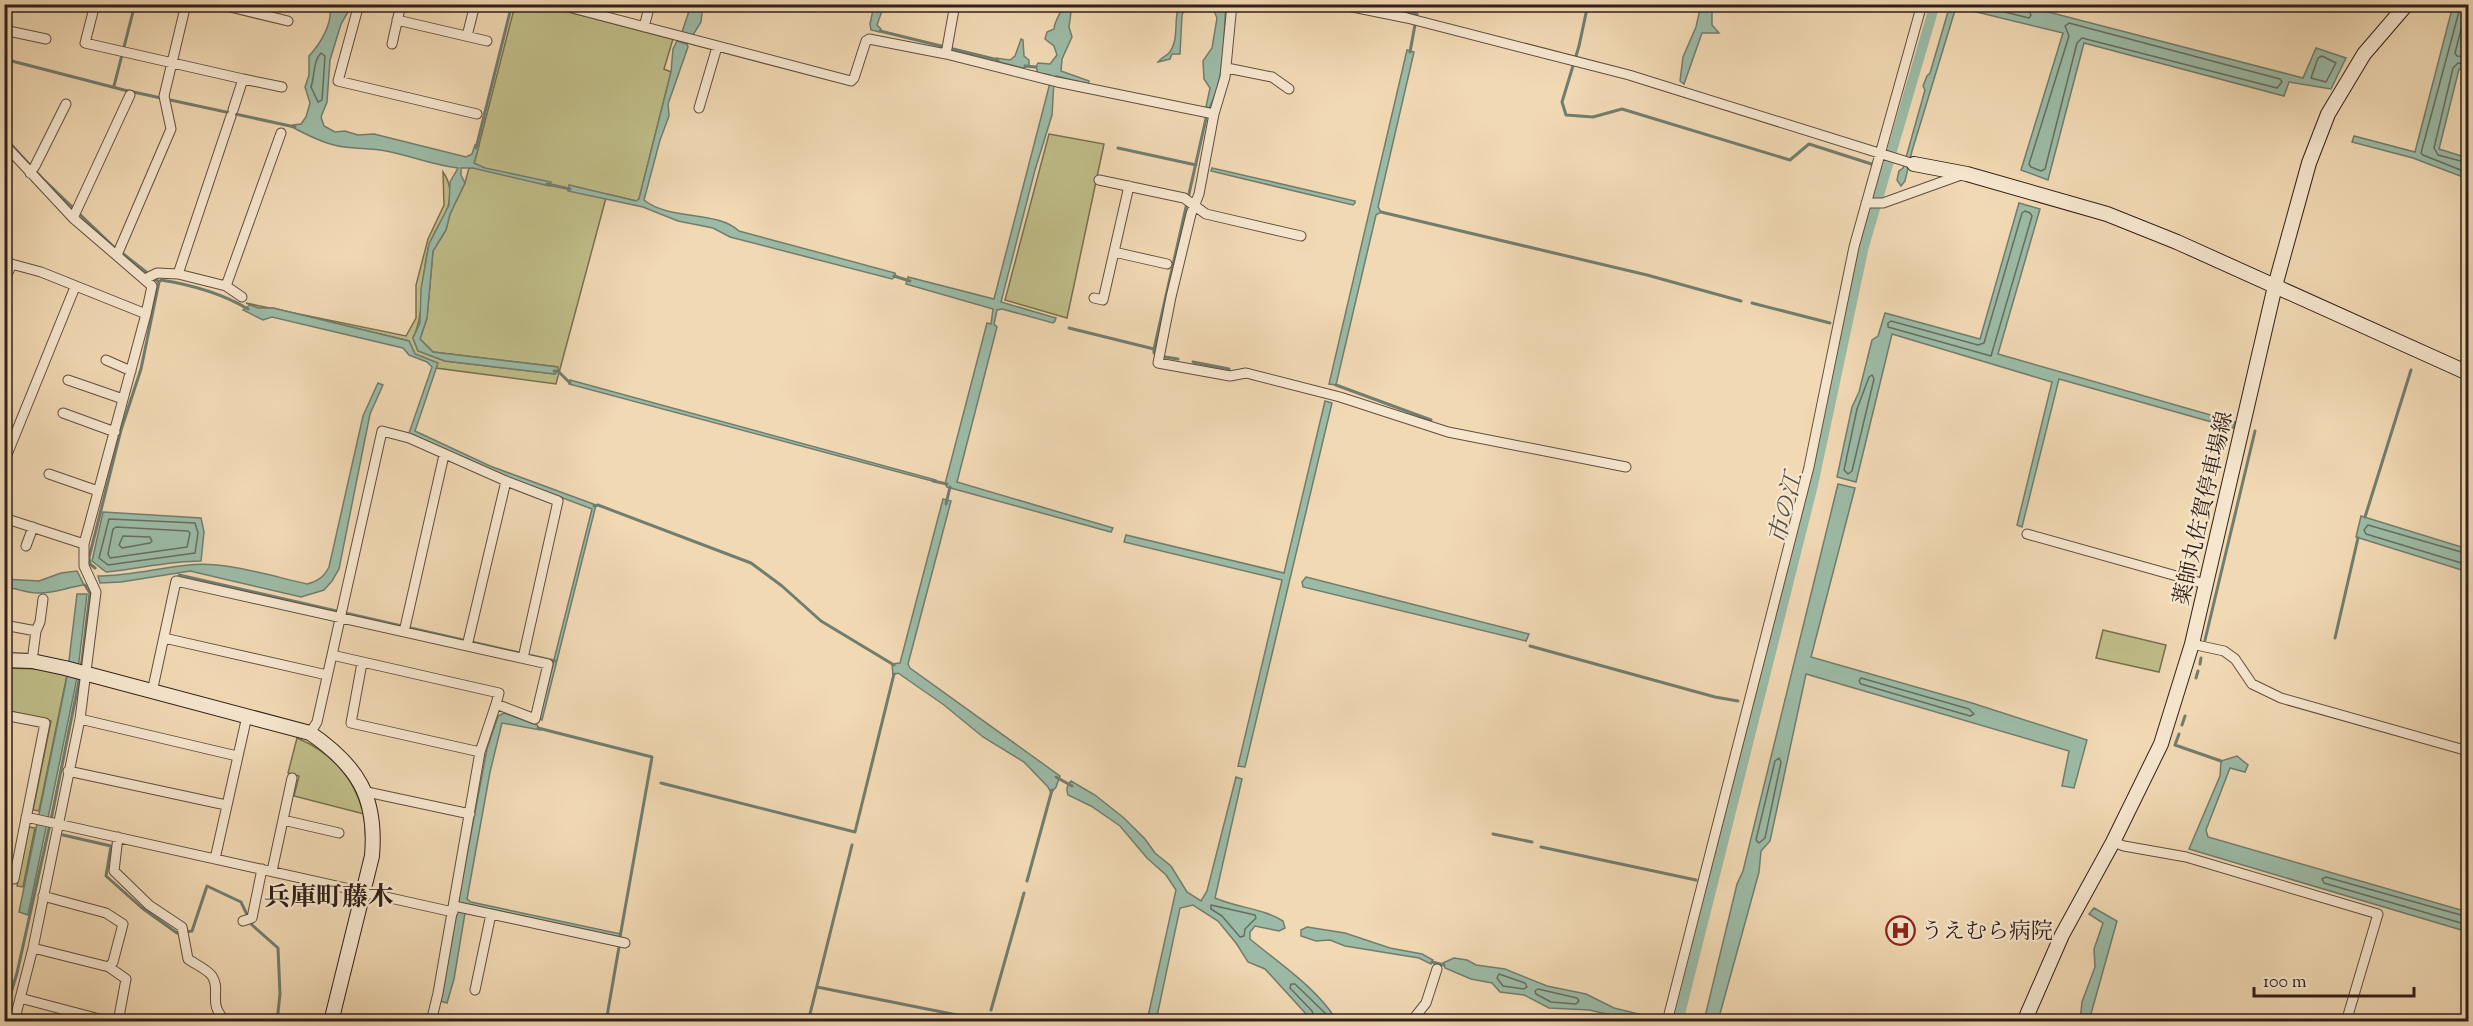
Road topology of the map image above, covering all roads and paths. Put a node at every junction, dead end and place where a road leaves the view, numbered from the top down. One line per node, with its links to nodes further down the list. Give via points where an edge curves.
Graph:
1 (95, 4): 24 (street, via 85,43)
2 (186, 4): 24 (street)
3 (218, 4): 15 (street)
4 (359, 4): 32 (street, via 338,81)
5 (401, 4): 14 (street)
6 (475, 4): 18 (street)
7 (557, 4): 16 (street)
8 (650, 4): 16 (street)
9 (954, 4): 23 (street)
10 (1232, 4): 25 (street)
11 (1338, 4): 36 (street, via 1407,18 1682,90)
12 (1922, 4): 36 (street)
13 (2407, 4): 54 (street, 薬師丸佐賀停車場線, via 2364,54 2328,114 2309,163)
14 (397, 20): 18 (street); 21 (street)
15 (288, 21)
16 (644, 27): 22 (street)
17 (4, 30): 19 (street)
18 (467, 36): 20 (street)
19 (46, 39)
20 (487, 41)
21 (392, 44)
22 (717, 47): 23 (street, via 850,81 869,39); 31 (street)
23 (947, 49): 33 (street, via 1057,82)
24 (171, 63): 26 (street); 47 (street, via 164,99 171,129)
25 (1227, 68): 28 (street, via 1272,77); 33 (street)
26 (243, 79): 27 (street); 50 (street)
27 (282, 87)
28 (1289, 89)
29 (130, 95): 44 (street)
30 (66, 104): 38 (street)
31 (699, 108)
32 (477, 114)
33 (1214, 114): 43 (street)
34 (281, 133): 53 (street)
35 (4, 144): 38 (street)
36 (1878, 162): 37 (street); 42 (street)
37 (1905, 162): 39 (street)
38 (32, 170): 44 (street)
39 (1967, 174): 42 (street, via 1883,203); 54 (street, via 2107,214)
40 (1099, 180): 41 (street)
41 (1129, 186): 43 (street); 46 (street)
42 (1866, 203): 136 (street, via 1809,467)
43 (1195, 204): 45 (street, via 1206,214); 70 (street, via 1158,363 1230,376 1246,373 1340,397 1448,432)
44 (75, 214): 47 (street)
45 (1301, 236)
46 (1114, 252): 49 (street); 57 (street, via 1103,300)
47 (119, 253): 51 (street)
48 (8, 263): 52 (street); 55 (street)
49 (1167, 264)
50 (178, 274): 51 (street, via 157,273); 53 (street)
51 (149, 277): 58 (street, via 152,286)
52 (4, 281)
53 (226, 286): 56 (street)
54 (2275, 286): 61 (street); 79 (street, 薬師丸佐賀停車場線)
55 (75, 287): 58 (street); 67 (street)
56 (242, 297)
57 (1094, 298)
58 (146, 314): 60 (street)
59 (106, 360): 60 (street)
60 (131, 371): 63 (street)
61 (2469, 373)
62 (68, 380): 63 (street)
63 (123, 399): 65 (street)
64 (63, 413): 65 (street)
65 (114, 432): 73 (street)
66 (4, 433): 67 (street)
67 (14, 437): 69 (street)
68 (444, 454): 72 (street); 81 (street, via 382,431); 83 (street)
69 (4, 462)
70 (1626, 466)
71 (49, 474): 73 (street)
72 (506, 481): 86 (street); 89 (street, via 558,501)
73 (98, 491): 77 (street)
74 (4, 518): 75 (street)
75 (33, 527): 77 (street); 78 (street)
76 (2027, 534): 79 (street)
77 (84, 544): 93 (street, via 84,567 96,592)
78 (26, 546)
79 (2205, 584): 87 (street, 薬師丸佐賀停車場線)
80 (43, 599): 84 (street)
81 (341, 614): 83 (street); 85 (street, via 176,582); 88 (street)
82 (4, 626): 84 (street)
83 (405, 628): 86 (street)
84 (36, 631): 91 (street)
85 (164, 638): 94 (street); 95 (street)
86 (468, 642): 89 (street)
87 (2192, 644): 102 (street, via 2224,651 2235,659 2252,684 2280,698); 114 (street, 薬師丸佐賀停車場線, via 2161,744)
88 (332, 655): 92 (street); 94 (street)
89 (524, 655): 96 (street, via 548,664 535,719)
90 (4, 660): 91 (street)
91 (32, 661): 93 (street)
92 (362, 663): 96 (street, via 499,693); 101 (street, via 351,723)
93 (84, 673): 95 (street); 99 (street)
94 (327, 675): 100 (street, via 317,722)
95 (152, 692): 98 (street)
96 (496, 704): 101 (street)
97 (4, 715): 109 (street, via 45,723)
98 (247, 716): 100 (street); 103 (street)
99 (80, 719): 103 (street); 104 (street)
100 (310, 733): 106 (street, via 334,749)
101 (480, 752): 108 (street)
102 (2469, 752)
103 (237, 756): 107 (street)
104 (68, 771): 107 (street); 111 (street)
105 (292, 778): 110 (street)
106 (366, 792): 108 (street); 118 (street, via 374,831)
107 (226, 805): 115 (street)
108 (470, 814): 120 (street)
109 (26, 817): 111 (street); 117 (street, via 14,879)
110 (283, 820): 112 (street); 116 (street)
111 (57, 824): 113 (street); 119 (street)
112 (339, 833)
113 (118, 837): 115 (street); 132 (street, via 114,871 149,905 182,927 188,959 212,976 216,987 214,1003)
114 (2113, 842): 137 (street, 薬師丸佐賀停車場線, via 2062,935); 138 (street, via 2186,857 2378,914)
115 (214, 858): 116 (street)
116 (267, 870): 118 (street); 122 (street)
117 (4, 877)
118 (364, 891): 120 (street); 133 (street)
119 (43, 896): 124 (street); 125 (street, via 106,913 123,924)
120 (454, 909): 121 (street); 134 (street)
121 (491, 914): 123 (street); 127 (street)
122 (247, 920)
123 (626, 943)
124 (33, 948): 125 (street); 128 (street)
125 (109, 967): 131 (street, via 126,979)
126 (1437, 969): 135 (street, via 1426,1003)
127 (475, 990)
128 (20, 998): 129 (street); 130 (street)
129 (14, 1022)
130 (111, 1022)
131 (118, 1022)
132 (227, 1022)
133 (331, 1022)
134 (431, 1022)
135 (1412, 1022)
136 (1667, 1022)
137 (2024, 1022)
138 (2346, 1022)

